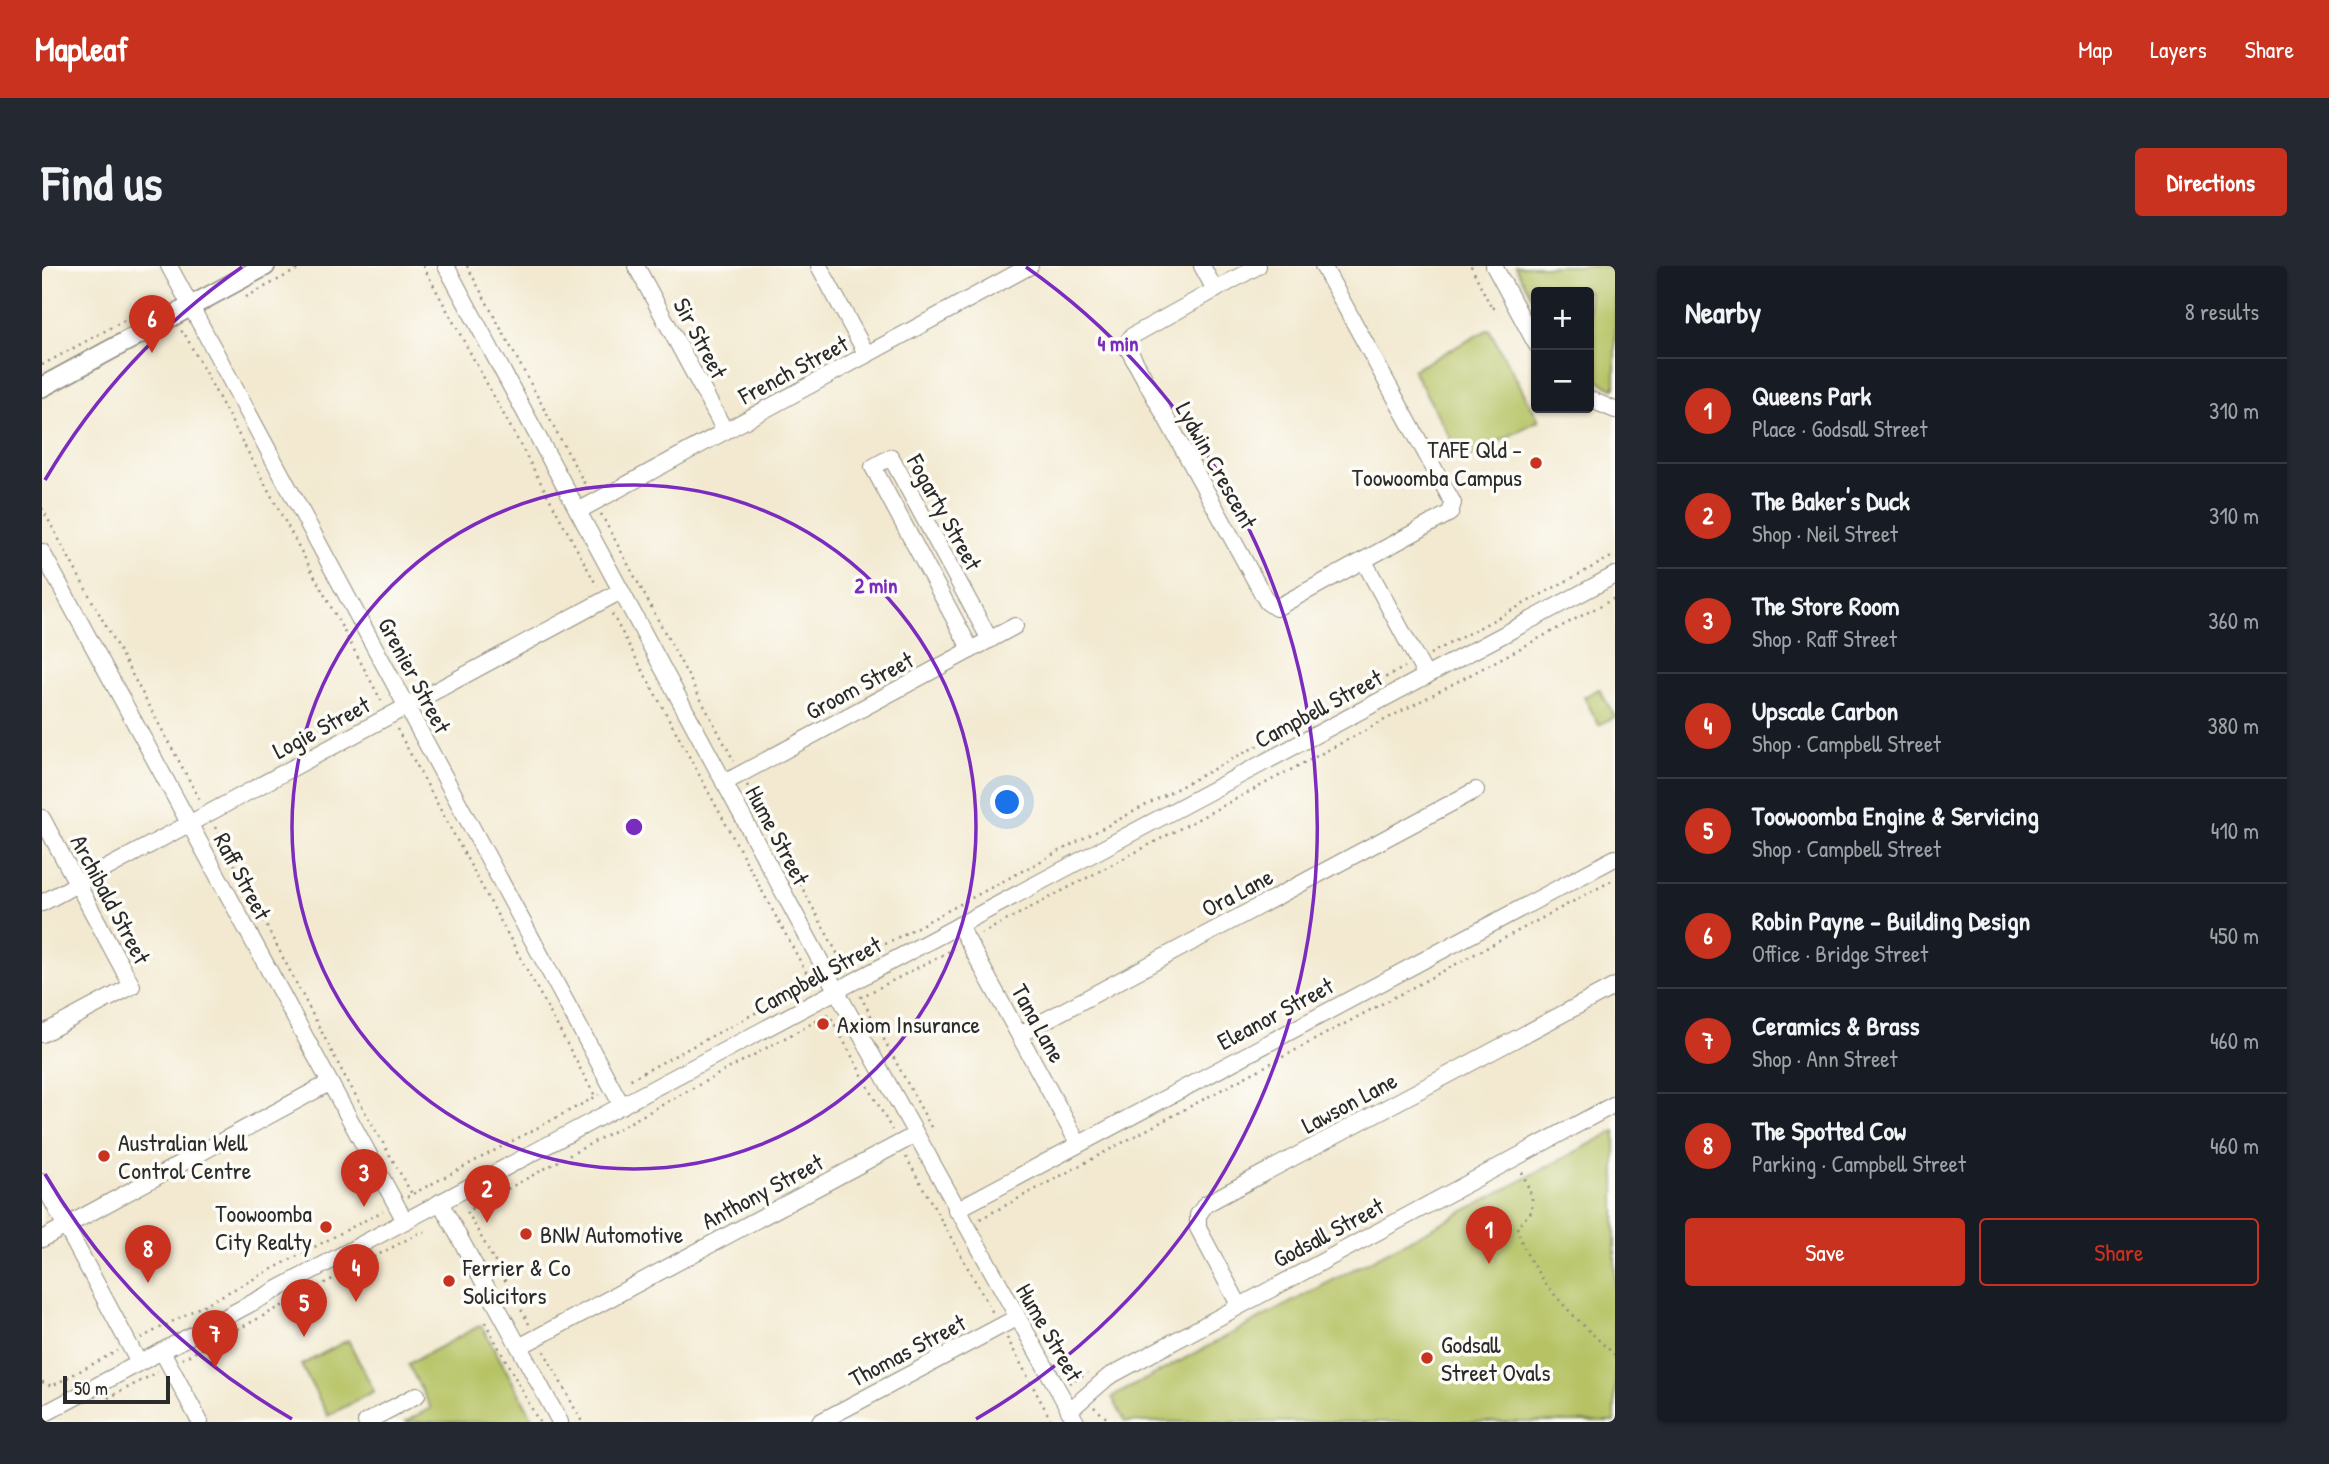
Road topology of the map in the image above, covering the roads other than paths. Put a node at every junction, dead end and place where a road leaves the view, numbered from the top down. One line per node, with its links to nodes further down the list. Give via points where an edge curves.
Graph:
1 (169, 266): 12 (street, Grenier Street)
2 (265, 266): 12 (main road)
3 (446, 266): 19 (street, Hume Street)
4 (636, 266): 18 (street, Sir Street)
5 (819, 266): 14 (street)
6 (1030, 266): 14 (street, French Street)
7 (1202, 266): 11 (street)
8 (1258, 266): 11 (street, Lydwin Crescent)
9 (1323, 266): 21 (street, Lydwin Crescent, via 1454,506 1450,513)
10 (1494, 266): 13 (street)
11 (1215, 290): 21 (street, Lydwin Crescent, via 1130,337 1126,345 1134,361 1270,607 1281,607)
12 (191, 306): 15 (main road); 28 (street, Grenier Street)
13 (1531, 335)
14 (867, 355): 18 (street, French Street)
15 (42, 387)
16 (1594, 401): 17 (street)
17 (1615, 410)
18 (725, 431): 19 (street, French Street)
19 (578, 511): 23 (street, Hume Street)
20 (42, 552): 32 (street, Raff Street)
21 (1364, 561): 27 (street)
22 (1615, 575): 27 (street, Campbell Street)
23 (621, 591): 28 (street, Logie Street); 29 (street, Hume Street)
24 (1015, 626): 25 (street, Groom Street)
25 (990, 640): 26 (street, Groom Street); 26 (street, Fogarty Street, via 891,457 873,467)
26 (971, 650): 29 (street, Groom Street)
27 (1426, 676): 36 (street, Campbell Street)
28 (406, 707): 32 (street, Logie Street); 43 (street, Grenier Street)
29 (724, 783): 38 (street, Hume Street)
30 (1476, 790): 40 (street, Ora Lane)
31 (42, 818): 34 (street, Archibald Street)
32 (188, 823): 34 (street, Logie Street); 41 (street, Raff Street)
33 (1615, 858): 45 (street, Eleanor Street)
34 (78, 884): 35 (street, Logie Street); 39 (street, Archibald Street, via 132,986)
35 (42, 903)
36 (959, 925): 38 (street, Campbell Street); 40 (street, Tana Lane)
37 (1615, 986): 52 (street, Lawson Lane, via 1206,1204 1198,1215 1198,1228)
38 (836, 990): 43 (street, Campbell Street); 44 (street, Hume Street)
39 (42, 1034)
40 (1020, 1034): 45 (street, Tana Lane)
41 (329, 1083): 49 (street, Raff Street); 50 (street)
42 (1615, 1104): 52 (street, Godsall Street)
43 (622, 1106): 47 (street, Campbell Street)
44 (915, 1135): 48 (street, Hume Street); 54 (street, Anthony Street)
45 (1078, 1143): 48 (street, Eleanor Street)
46 (42, 1182): 50 (street)
47 (440, 1202): 49 (street, Campbell Street); 54 (street)
48 (956, 1210): 53 (street, Hume Street)
49 (405, 1221): 55 (street, Campbell Street)
50 (66, 1227): 51 (street); 56 (street)
51 (42, 1239)
52 (1239, 1305): 59 (street, Godsall Street, via 1108,1377 1083,1396)
53 (1016, 1318): 59 (street, Hume Street); 63 (street, Thomas Street)
54 (519, 1347): 62 (street)
55 (166, 1358): 56 (street, Campbell Street); 60 (street)
56 (139, 1363): 58 (street, Campbell Street)
57 (417, 1395): 61 (street)
58 (42, 1415)
59 (1073, 1416)
60 (200, 1422)
61 (366, 1422)
62 (560, 1422)
63 (820, 1422)

